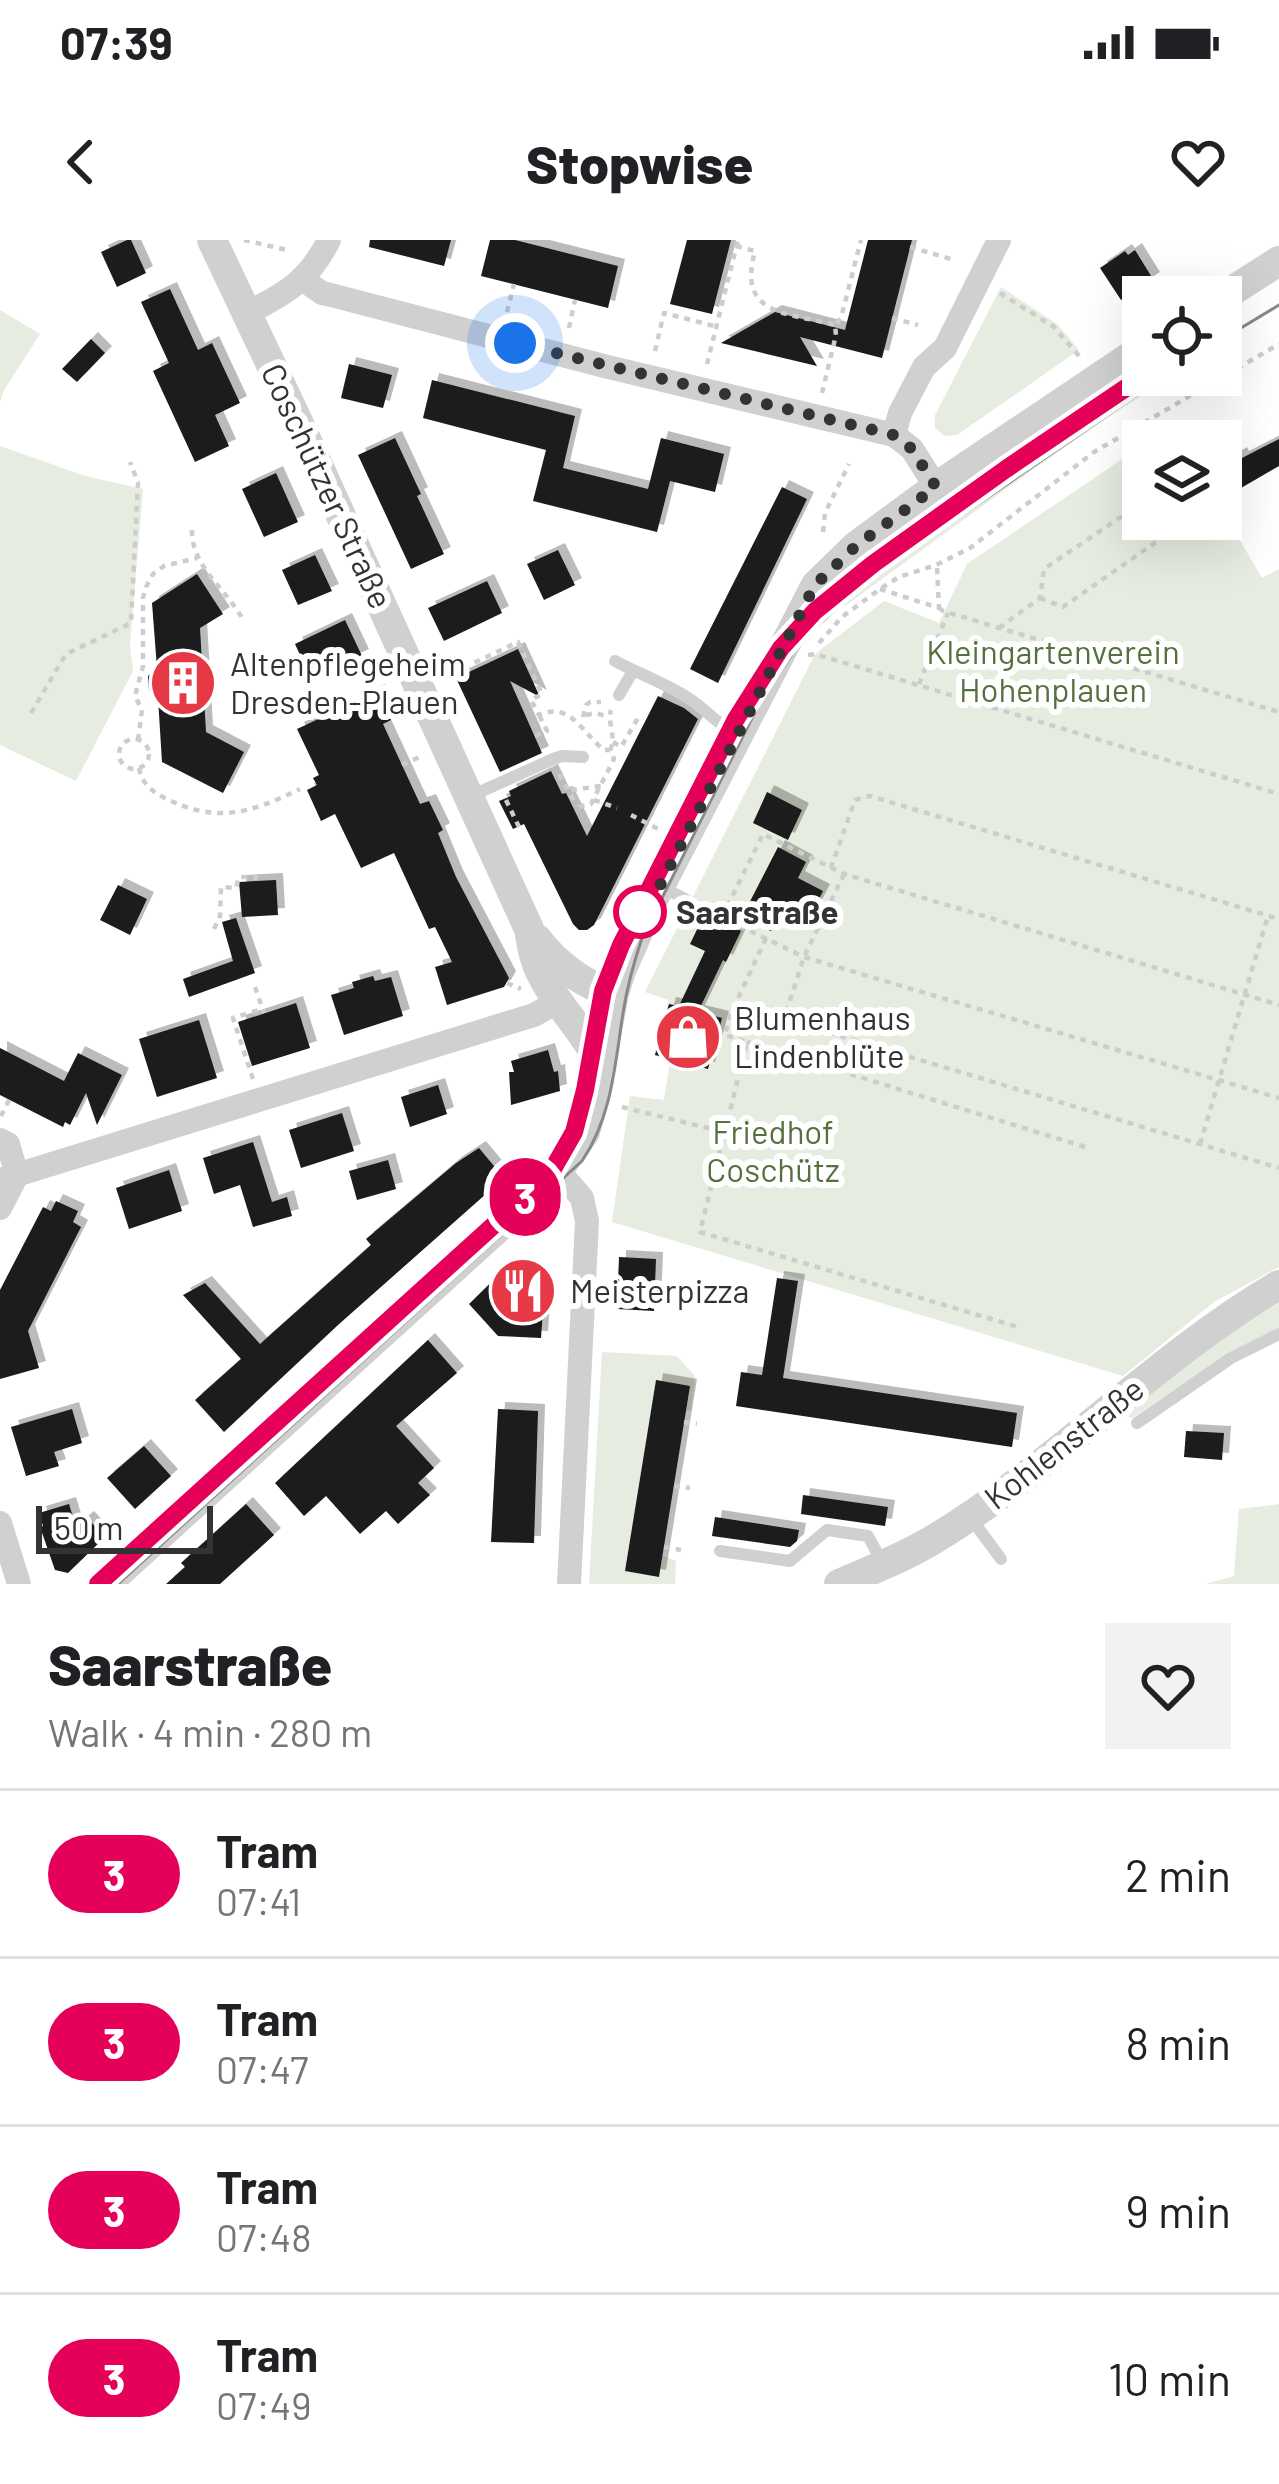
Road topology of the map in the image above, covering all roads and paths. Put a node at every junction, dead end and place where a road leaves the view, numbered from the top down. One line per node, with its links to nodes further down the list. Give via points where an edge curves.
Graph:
1 (212, 240): 17 (street, Coschützer Straße)
2 (244, 240): 8 (path)
3 (329, 240): 11 (street)
4 (861, 240): 19 (path)
5 (999, 240): 29 (street, via 944,348 923,367)
6 (737, 243): 19 (path, via 755,251 750,287 761,302); 20 (path)
7 (910, 247): 9 (path)
8 (287, 250)
9 (951, 259)
10 (1279, 261): 13 (street)
11 (302, 279): 17 (street); 29 (street, via 322,293)
12 (514, 284): 16 (path)
13 (1242, 285)
14 (1003, 295): 25 (path, via 1054,327)
15 (575, 300): 22 (path)
16 (507, 312)
17 (247, 313): 71 (street, Coschützer Straße)
18 (892, 319): 21 (path)
19 (835, 325): 28 (path)
20 (716, 326): 24 (path, via 664,313); 27 (path)
21 (918, 326)
22 (569, 328)
23 (1279, 344): 38 (path, via 1094,452)
24 (655, 350)
25 (1079, 356)
26 (1122, 363): 32 (street)
27 (707, 364)
28 (822, 393)
29 (894, 435): 32 (street)
30 (130, 462): 51 (path, via 138,483 131,623 66,654)
31 (849, 464): 35 (path)
32 (936, 487): 56 (street, via 815,585)
33 (1122, 516): 40 (path, via 1044,569)
34 (191, 530): 37 (path)
35 (823, 532)
36 (1160, 540): 40 (path, via 1064,608)
37 (197, 558): 43 (path); 58 (path, via 164,566 146,586)
38 (936, 566): 39 (path); 41 (path)
39 (880, 589): 41 (path); 48 (path, via 808,655)
40 (1040, 598): 44 (path)
41 (939, 608): 42 (path)
42 (948, 613): 44 (path); 48 (path)
43 (242, 618)
44 (999, 628): 50 (path)
45 (615, 661): 46 (lane)
46 (633, 671): 49 (lane); 56 (lane, via 685,695)
47 (437, 680): 52 (path, via 518,642 542,694 530,700)
48 (919, 684): 69 (path)
49 (616, 700): 53 (path); 55 (path, via 590,702)
50 (1279, 712)
51 (31, 713)
52 (538, 715): 55 (path); 57 (path, via 547,731)
53 (609, 717): 55 (path); 59 (path)
54 (638, 718): 59 (path, via 621,747)
55 (582, 719): 59 (path, via 595,744)
56 (737, 734): 80 (street)
57 (535, 736)
58 (139, 740): 63 (path, via 149,751); 63 (path, via 124,742 118,755 125,767)
59 (612, 746): 66 (path)
60 (424, 754): 62 (path)
61 (583, 757): 71 (lane, via 553,759)
62 (402, 765)
63 (140, 768): 67 (path, via 153,792 217,815)
64 (568, 768): 68 (path, via 557,770)
65 (590, 776): 66 (path)
66 (602, 784): 68 (path); 72 (path)
67 (300, 789)
68 (568, 790): 72 (path, via 575,807)
69 (1279, 794)
70 (503, 795): 75 (path)
71 (470, 797): 86 (street, Coschützer Straße)
72 (594, 800): 73 (path)
73 (617, 808)
74 (631, 815): 76 (path)
75 (519, 826)
76 (664, 832)
77 (831, 868): 78 (path); 82 (path, via 763,834); 83 (path, via 855,800 870,796)
78 (844, 874): 88 (path); 91 (path)
79 (256, 881): 85 (path, via 239,877 236,888 221,887)
80 (660, 885): 81 (lane); 90 (street)
81 (691, 902): 82 (path)
82 (722, 916): 87 (path)
83 (1268, 916): 84 (path); 91 (path)
84 (1279, 919)
85 (214, 929)
86 (530, 929): 90 (street, Coschützer Straße, via 563,967); 92 (street, Coschützer Straße, via 536,960)
87 (766, 938): 88 (path); 94 (path, via 725,1035)
88 (804, 957): 96 (path); 104 (path, via 784,1019)
89 (255, 987): 97 (path, via 263,1011 233,1018)
90 (614, 993): 95 (street)
91 (1244, 994): 93 (path); 96 (path)
92 (559, 1001): 95 (street, Coschützer Straße); 108 (street)
93 (1279, 1005)
94 (747, 1042): 102 (path); 105 (path)
95 (599, 1064): 107 (street, via 585,1132)
96 (1219, 1080): 98 (path); 104 (path)
97 (254, 1084)
98 (1279, 1098)
99 (9, 1100): 101 (path)
100 (622, 1107): 102 (path)
101 (2, 1116)
102 (724, 1132): 111 (path, via 700,1232)
103 (0, 1140): 108 (street, via 8,1144)
104 (1200, 1144): 106 (path)
105 (1085, 1147)
106 (1279, 1168)
107 (558, 1170): 127 (street); 130 (street, via 582,1198 587,1221)
108 (8, 1178): 109 (street)
109 (0, 1208)
110 (1279, 1285): 112 (street, Kohlenstraße)
111 (1018, 1327)
112 (1209, 1330): 114 (lane); 120 (street, Kohlenstraße)
113 (1279, 1334): 114 (lane)
114 (1231, 1358): 116 (lane)
115 (684, 1422): 117 (path)
116 (1137, 1423)
117 (697, 1424)
118 (674, 1486): 119 (path)
119 (690, 1488)
120 (970, 1516): 125 (lane); 126 (street, Kohlenstraße)
121 (0, 1523): 128 (street)
122 (664, 1547): 123 (path)
123 (681, 1550)
124 (720, 1551): 126 (lane, via 790,1561 827,1530 868,1536)
125 (1000, 1559)
126 (888, 1574): 131 (street, Kohlenstraße)
127 (116, 1575): 129 (street)
128 (18, 1582)
129 (88, 1584)
130 (569, 1584)
131 (839, 1584)

